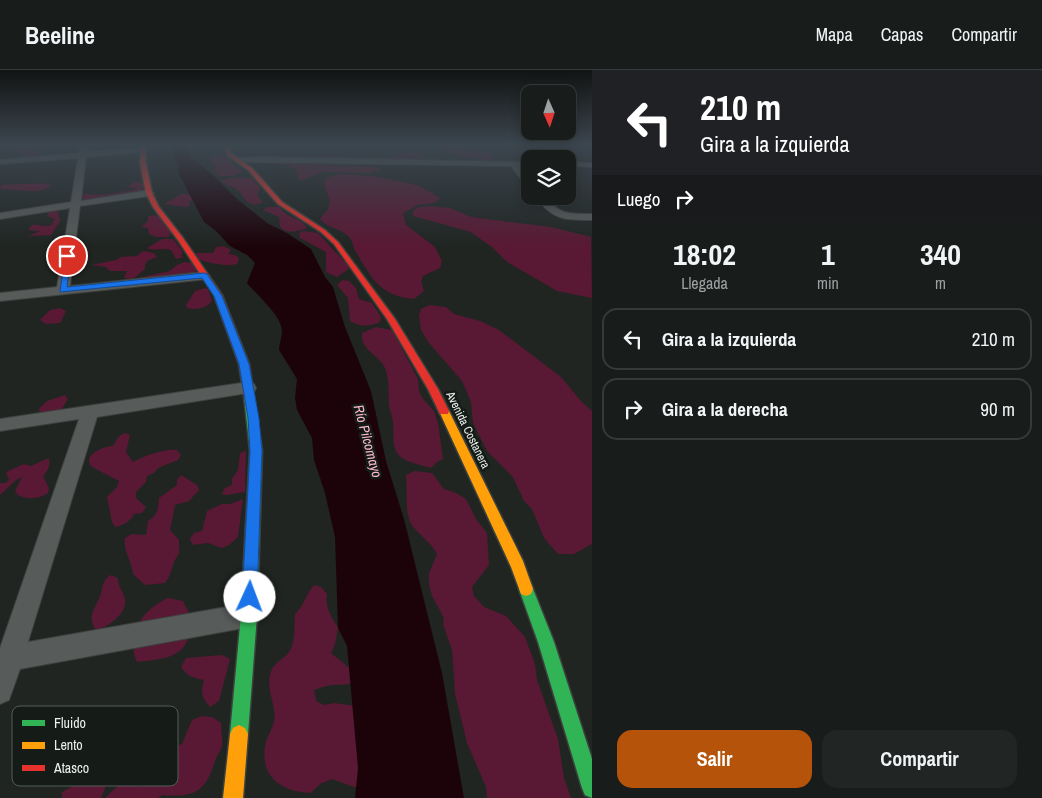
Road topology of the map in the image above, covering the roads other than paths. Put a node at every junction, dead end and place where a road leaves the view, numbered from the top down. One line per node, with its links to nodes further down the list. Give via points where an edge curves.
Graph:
1 (79, 179): 5 (street)
2 (147, 179): 4 (street)
3 (259, 179): 18 (street, Avenida Costanera, via 280,203 336,243 391,319 433,389 518,566 549,651)
4 (149, 193): 5 (street); 9 (street)
5 (75, 204): 7 (street); 10 (street)
6 (545, 205): 8 (street, via 557,215)
7 (0, 216)
8 (592, 218)
9 (204, 276): 10 (street); 12 (street, via 218,296 244,364)
10 (62, 290): 11 (street)
11 (0, 296)
12 (248, 388): 13 (street); 15 (street, via 256,451)
13 (90, 412): 14 (street); 16 (street)
14 (0, 425)
15 (249, 615): 16 (street); 19 (street)
16 (6, 659): 17 (street)
17 (0, 691)
18 (592, 788)
19 (232, 798)

